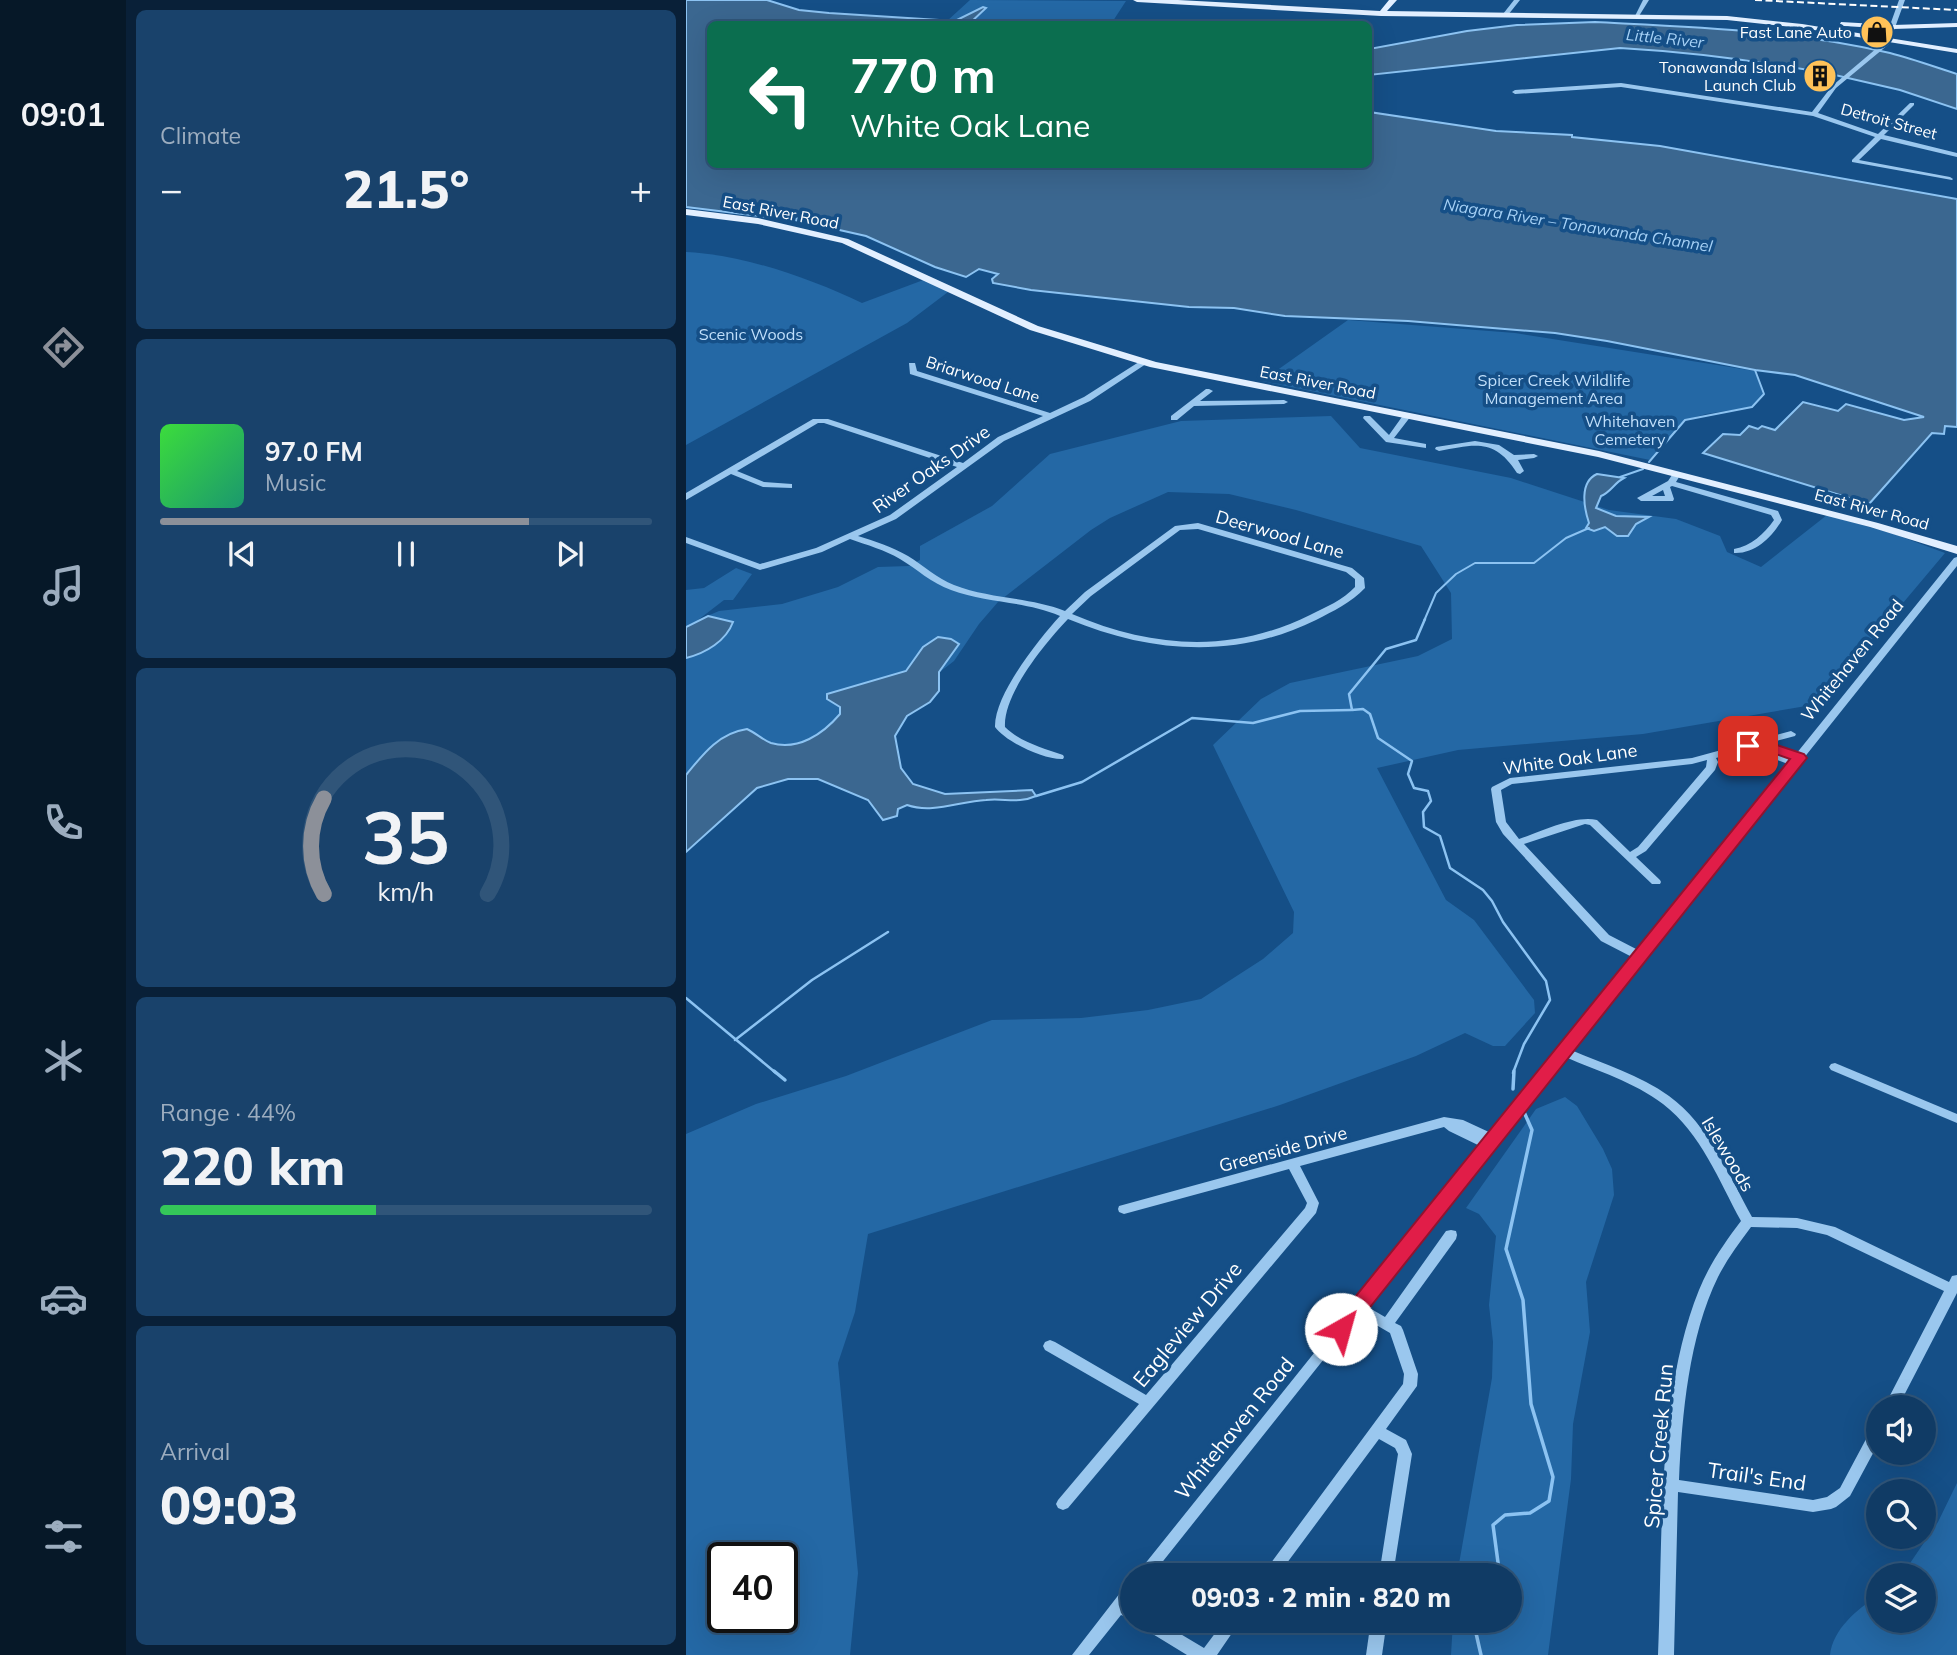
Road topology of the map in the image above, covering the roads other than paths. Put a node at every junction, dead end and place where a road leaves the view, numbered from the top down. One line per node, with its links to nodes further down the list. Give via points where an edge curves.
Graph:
1 (1137, 0): 6 (main road)
2 (1393, 0): 6 (main road)
3 (1517, 0): 7 (street)
4 (1646, 0): 8 (street)
5 (1902, 0): 11 (street)
6 (1381, 14): 7 (main road)
7 (1506, 15): 8 (main road)
8 (1637, 16): 9 (main road)
9 (1776, 22): 11 (main road); 12 (main road)
10 (1957, 25): 11 (main road)
11 (1893, 27): 12 (street)
12 (1889, 40): 13 (main road); 16 (street, via 1843,79)
13 (1957, 51)
14 (1515, 92): 16 (street, Detroit Street, via 1621,85)
15 (1912, 104): 17 (street)
16 (1814, 114): 17 (street, Detroit Street)
17 (1878, 136): 18 (street, Detroit Street); 19 (street, via 1854,161)
18 (1957, 155)
19 (1950, 179)
20 (686, 212): 21 (main road, East River Road, via 758,221 845,241 1034,328)
21 (1145, 362): 23 (main road, East River Road); 28 (street, River Oaks Drive, via 1102,391)
22 (912, 365): 28 (street, Briarwood Lane, via 913,372)
23 (1259, 387): 26 (street); 29 (main road, East River Road)
24 (1209, 391): 27 (street)
25 (1284, 401): 26 (street)
26 (1243, 403): 27 (street)
27 (1192, 404): 30 (street)
28 (1051, 416): 37 (street, River Oaks Drive, via 1001,439)
29 (1407, 416): 32 (main road, East River Road); 33 (street)
30 (1174, 418)
31 (1367, 418): 33 (street)
32 (1492, 438): 35 (street); 36 (street, via 1517,465 1524,465); 39 (main road, East River Road, via 1582,450)
33 (1389, 440): 34 (street)
34 (1423, 446)
35 (1439, 449)
36 (1529, 457)
37 (964, 466): 38 (street, via 825,421 809,423); 44 (street, River Oaks Drive, via 901,511)
38 (729, 471): 40 (street, via 762,484); 41 (street)
39 (1671, 481): 42 (main road, East River Road); 43 (street)
40 (789, 486)
41 (686, 497)
42 (1773, 499): 43 (street); 46 (main road, East River Road)
43 (1766, 510): 47 (street, via 1778,520 1774,528 1744,551)
44 (852, 537): 45 (street, River Oaks Drive, via 764,567); 49 (street, via 894,553 953,588)
45 (686, 540)
46 (1957, 550)
47 (1737, 551)
48 (1957, 560): 54 (street, Whitehaven Road)
49 (1066, 615): 49 (street, Deerwood Lane, via 1153,642 1238,645 1283,632 1351,598 1360,588 1359,578 1349,570 1198,526 1178,528); 52 (street, via 1026,665 999,723 1009,736)
50 (1791, 734): 51 (street, White Oak Lane)
51 (1754, 745): 53 (street, White Oak Lane); 54 (street)
52 (1059, 757)
53 (1711, 757): 55 (street, White Oak Lane, via 1502,784 1495,794 1501,822); 56 (street, via 1711,768)
54 (1797, 760): 58 (street, Whitehaven Road)
55 (1518, 843): 56 (street, via 1588,821 1600,826); 58 (street, White Oak Lane, via 1605,938)
56 (1631, 856): 57 (street)
57 (1656, 882)
58 (1640, 956): 59 (street, Whitehaven Road)
59 (1562, 1051): 62 (street, Whitehaven Road); 65 (street, Islewoods, via 1645,1088 1678,1111 1708,1152)
60 (1835, 1067): 61 (street)
61 (1957, 1119)
62 (1491, 1142): 63 (street, Greenside Drive, via 1459,1123 1444,1122); 68 (street, Whitehaven Road)
63 (1293, 1165): 64 (street, Greenside Drive); 72 (street, Eagleview Drive, via 1312,1203 1311,1210)
64 (1125, 1209)
65 (1748, 1222): 67 (street, via 1797,1223 1830,1231); 75 (street, Spicer Creek Run, via 1715,1269 1696,1318 1682,1384)
66 (1451, 1235): 69 (street)
67 (1955, 1284): 71 (street)
68 (1358, 1308): 69 (street); 77 (street, Whitehaven Road)
69 (1388, 1323): 73 (street, via 1396,1330 1411,1374 1410,1386)
70 (1050, 1346): 72 (street)
71 (1897, 1395)
72 (1148, 1402): 76 (street, Eagleview Drive)
73 (1377, 1431): 78 (street); 79 (street, via 1401,1444 1405,1454)
74 (1866, 1453): 75 (street, Trail's End, via 1845,1492 1831,1503 1813,1506)
75 (1673, 1485): 88 (street, Spicer Creek Run)
76 (1063, 1504)
77 (1153, 1563)
78 (1278, 1563)
79 (1388, 1563)
80 (1120, 1615): 84 (street)
81 (1164, 1633): 85 (street)
82 (1224, 1633): 86 (street)
83 (1377, 1633): 87 (street)
84 (1080, 1655)
85 (1200, 1655)
86 (1208, 1655)
87 (1374, 1655)
88 (1666, 1655)

